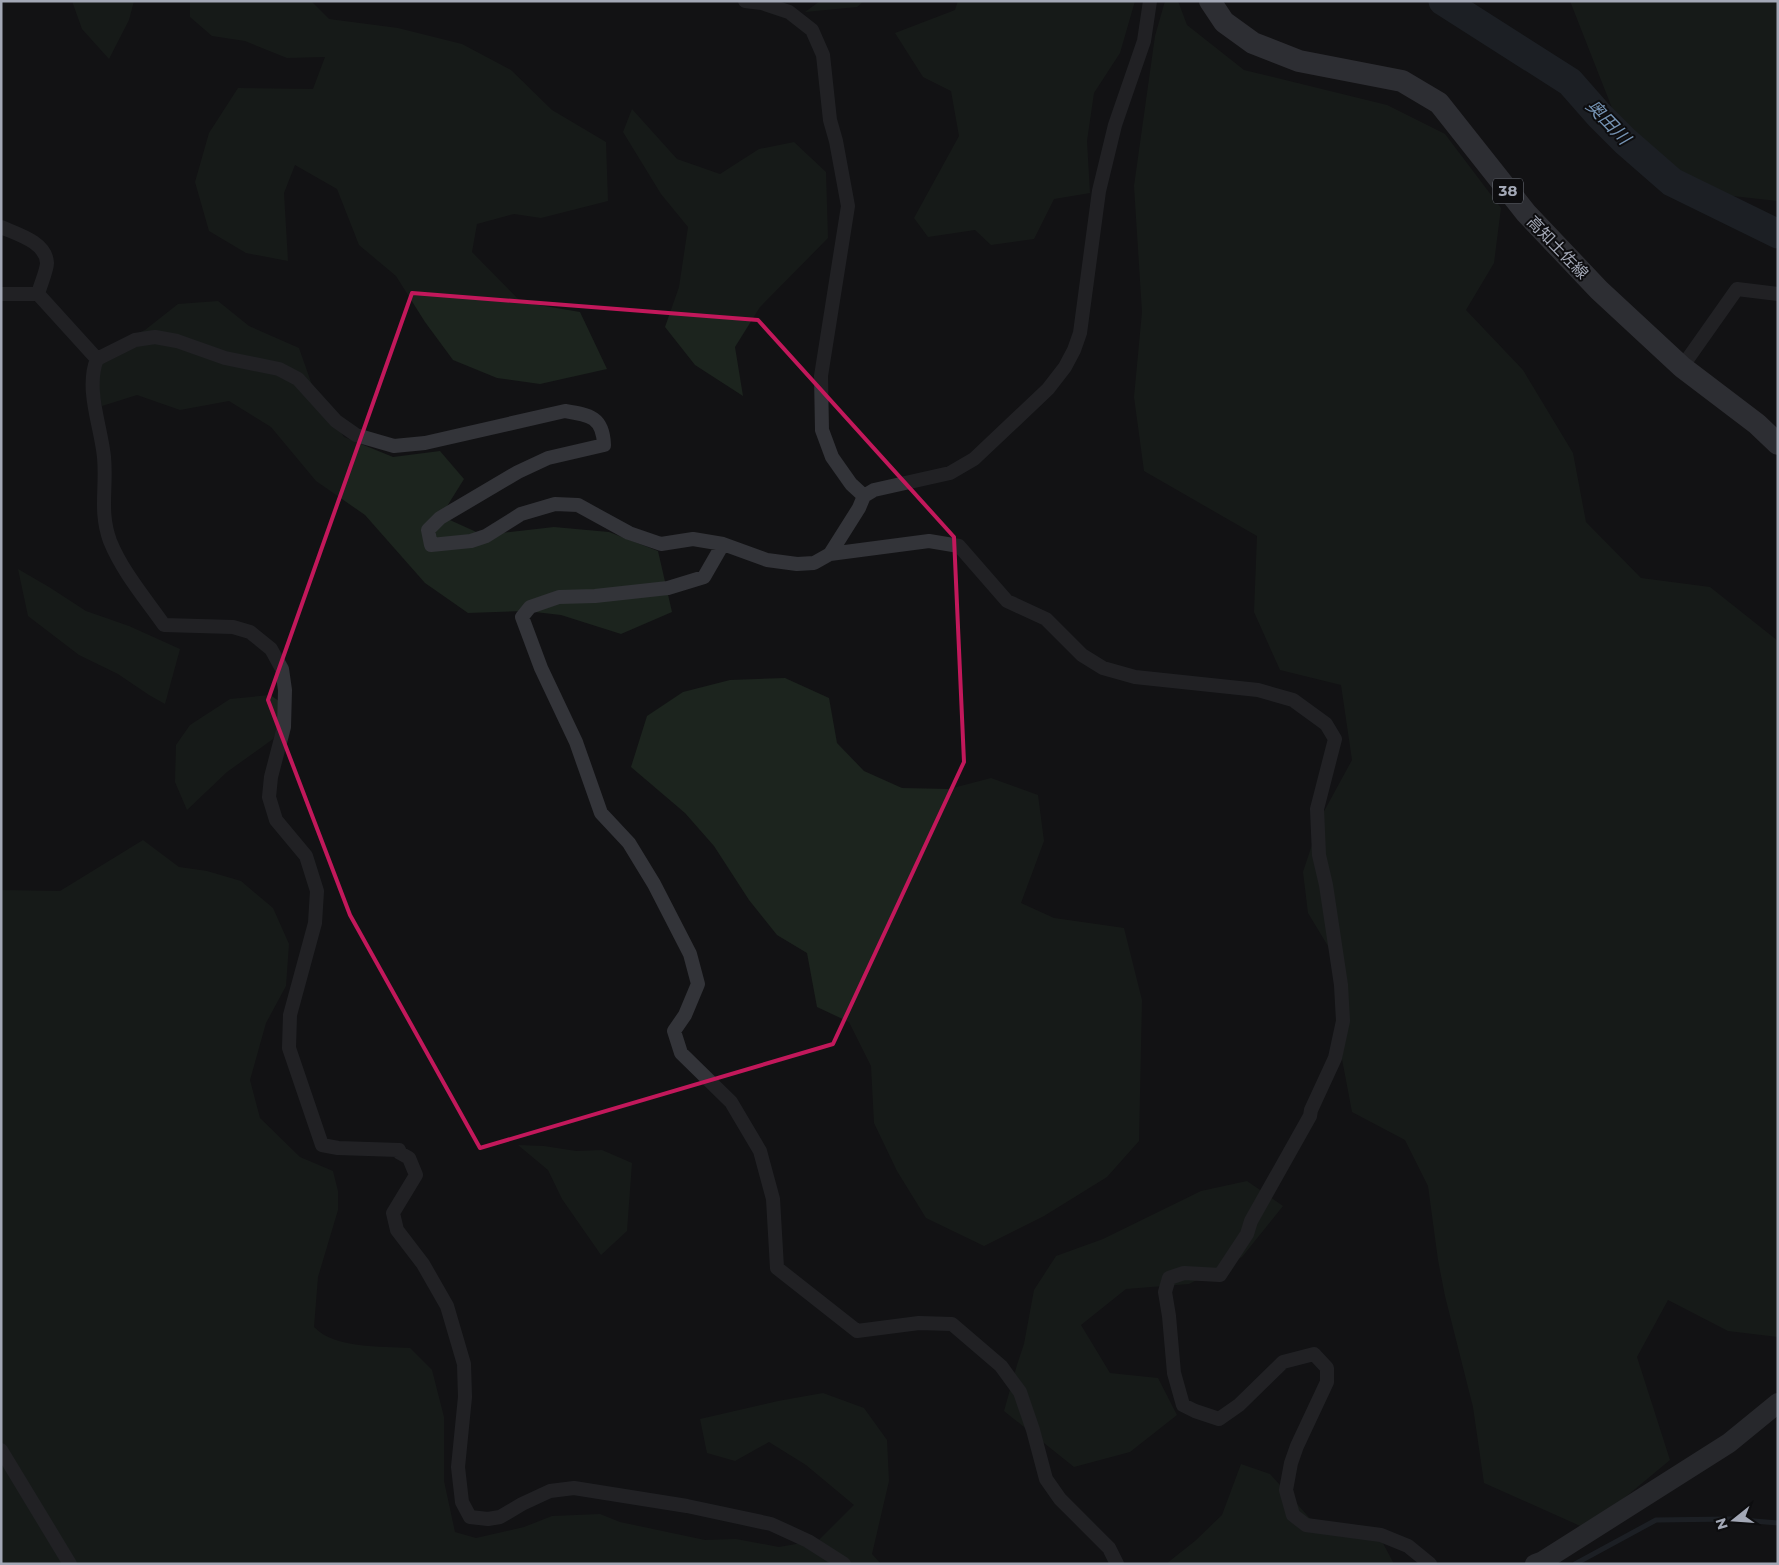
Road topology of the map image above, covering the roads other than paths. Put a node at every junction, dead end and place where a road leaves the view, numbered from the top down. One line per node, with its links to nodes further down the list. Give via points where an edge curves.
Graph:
1 (745, 1): 11 (street, via 789,12 812,30 823,55 830,120 848,206 821,376 822,430 832,457)
2 (1150, 1): 11 (street, via 1144,41 1099,191 1080,333 1065,366 1048,389 974,459 950,473 874,490)
3 (1210, 1): 9 (main road, 高知土佐線 / 38, via 1224,22 1253,42 1299,61 1402,81 1439,103 1526,213 1599,290)
4 (1, 227): 6 (street, via 41,248 47,263)
5 (1, 294): 6 (street)
6 (38, 294): 8 (street)
7 (1778, 294): 9 (street, via 1737,289)
8 (97, 359): 12 (street, via 135,340 155,337 225,358 279,368 298,378 336,421 356,435 394,446 565,411 582,413 593,417 604,431 604,445 548,458 518,472 440,518 428,530 431,544 486,536 521,514 555,504 578,505 630,533 661,544 693,539); 18 (street, via 92,378 104,458 103,517 120,561 164,625 233,628 250,632 271,649 282,669 284,727 269,797 276,820 306,856 317,891 315,923 290,1014 289,1048 322,1145 399,1150 409,1158 416,1175 393,1213 397,1230 423,1264 447,1306 464,1364 465,1397 458,1467 462,1502 470,1517 500,1517 550,1491 574,1488 687,1506 771,1524 808,1541)
9 (1682, 367): 10 (main road, 高知土佐線 / 38)
10 (1778, 444)
11 (864, 496): 13 (street)
12 (723, 544): 13 (street, via 767,560 797,564 814,564); 19 (street, via 704,577 668,588 559,597 530,607 522,617 540,668 576,742 601,813 629,843 690,954 698,984 685,1015 674,1031 681,1053 731,1102 760,1150 773,1199 777,1268 857,1331 919,1323 952,1324 1001,1366 1020,1392 1046,1479 1060,1499 1109,1548)
13 (830, 554): 20 (street, via 929,541 959,546 1007,601 1046,619 1082,655 1103,668 1134,677 1258,690 1293,700 1326,724 1335,739 1317,809 1319,855 1341,986 1343,1021 1335,1058 1310,1116 1251,1221 1247,1234 1220,1275 1184,1273 1168,1278 1165,1292 1174,1373 1183,1405 1220,1419 1239,1405 1282,1362 1314,1354 1327,1368 1327,1382 1291,1463 1286,1490 1293,1515 1306,1525 1381,1535 1408,1546)
14 (1778, 1403): 16 (street, via 1729,1443)
15 (1, 1450): 17 (street)
16 (1541, 1563)
17 (70, 1564)
18 (844, 1564)
19 (1117, 1564)
20 (1430, 1564)

